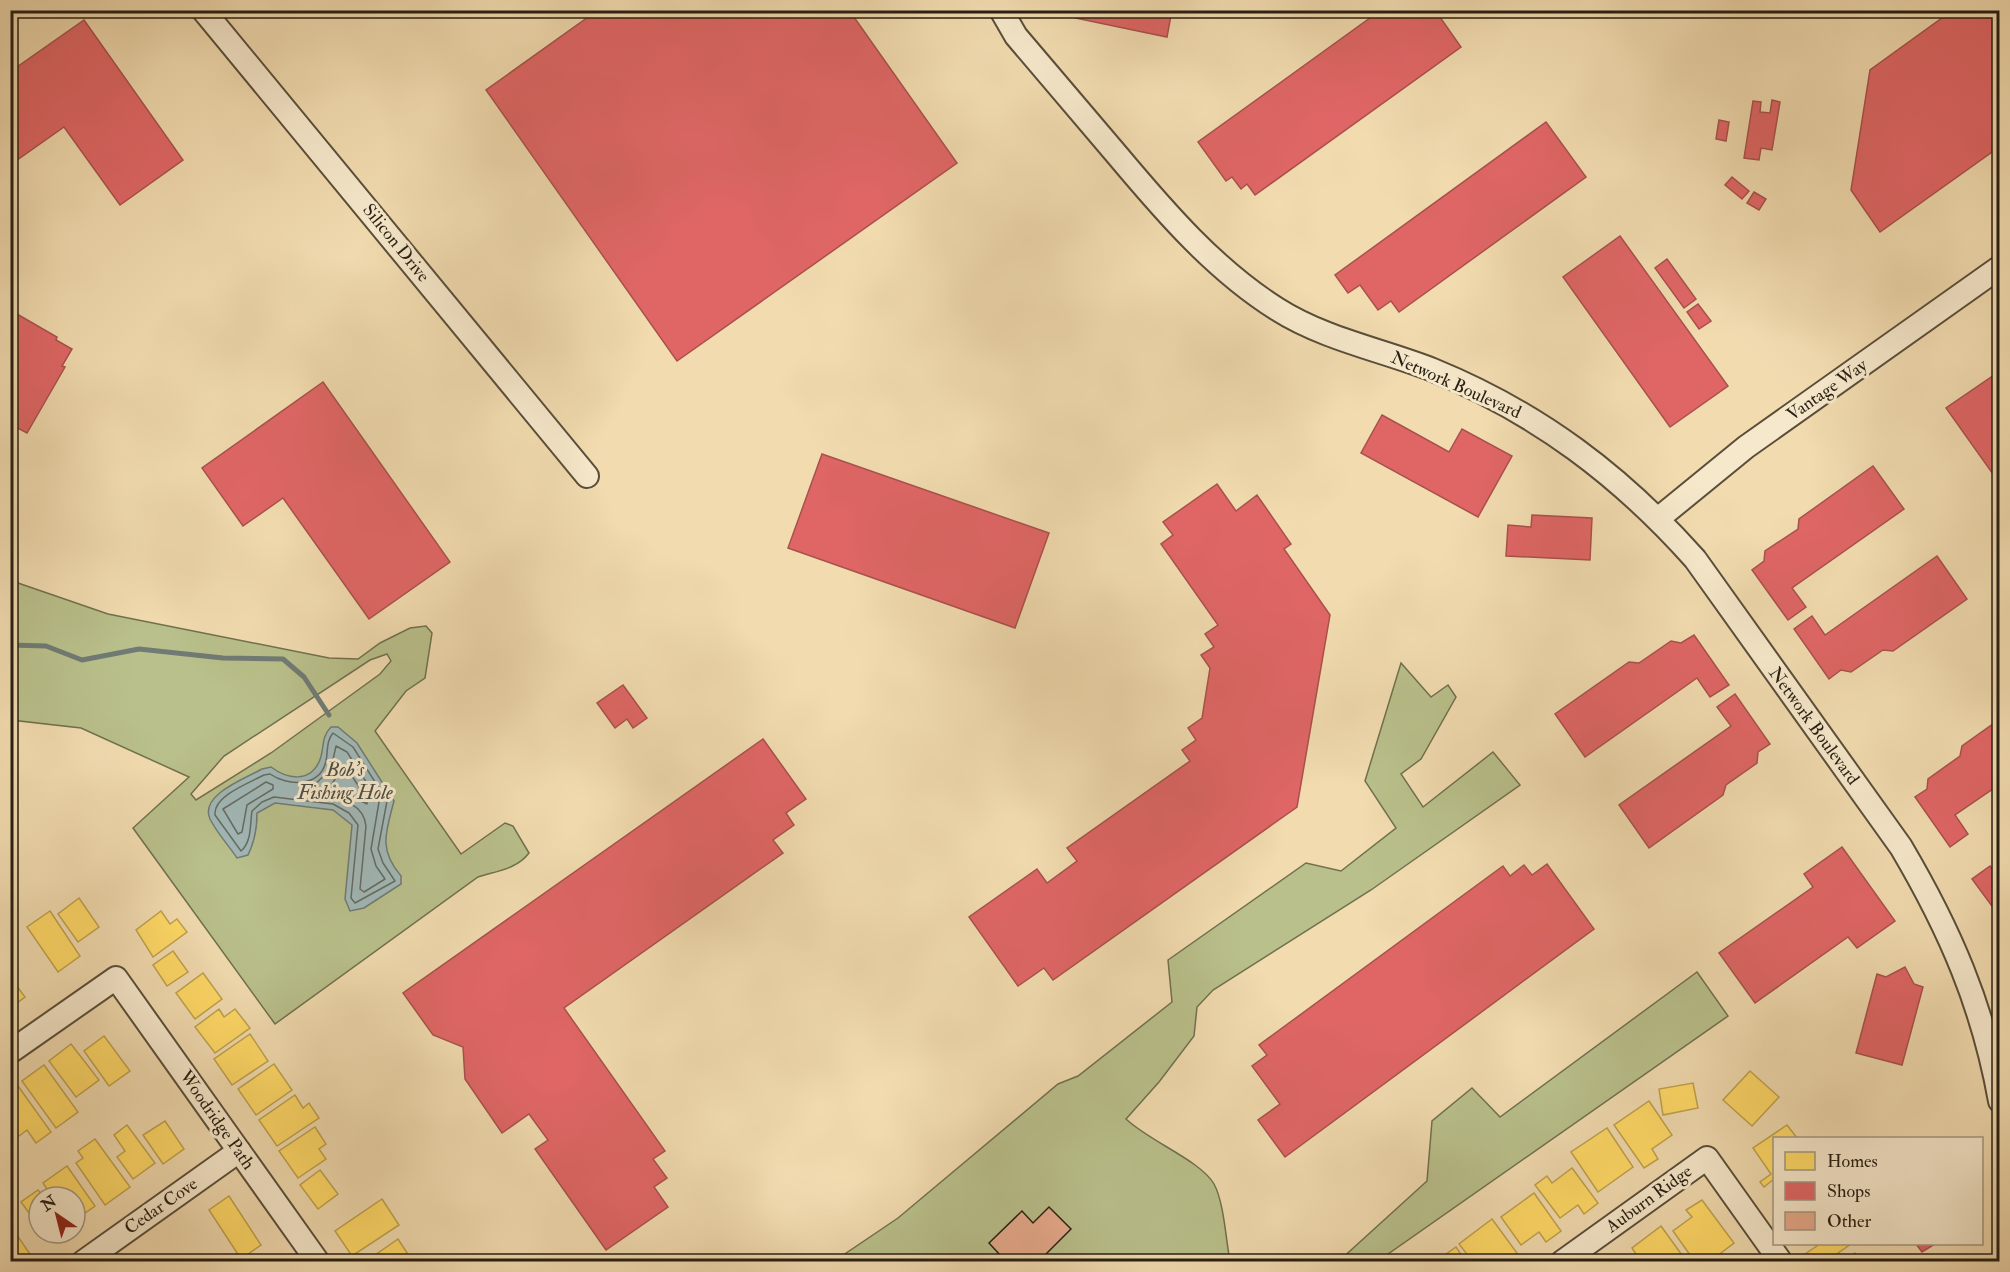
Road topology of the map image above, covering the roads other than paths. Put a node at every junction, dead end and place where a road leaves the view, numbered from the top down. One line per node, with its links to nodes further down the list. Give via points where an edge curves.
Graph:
1 (203, 10): 4 (street, Silicon Drive)
2 (1001, 10): 5 (street, Network Boulevard, via 1016,36 1161,207 1258,296 1312,327 1433,370 1515,410 1571,444)
3 (2000, 267): 5 (street, Vantage Way, via 1746,447)
4 (587, 476)
5 (1659, 519): 7 (street, Network Boulevard, via 1695,559 1901,847 1924,886 1972,990 1990,1048)
6 (10, 1052): 8 (street, Woodridge Path, via 116,978)
7 (2000, 1101)
8 (239, 1151): 9 (street, Cedar Cove); 10 (street, Woodridge Path)
9 (83, 1262)
10 (318, 1262)
11 (1562, 1262): 12 (street, Auburn Ridge, via 1707,1158)
12 (1781, 1262)

